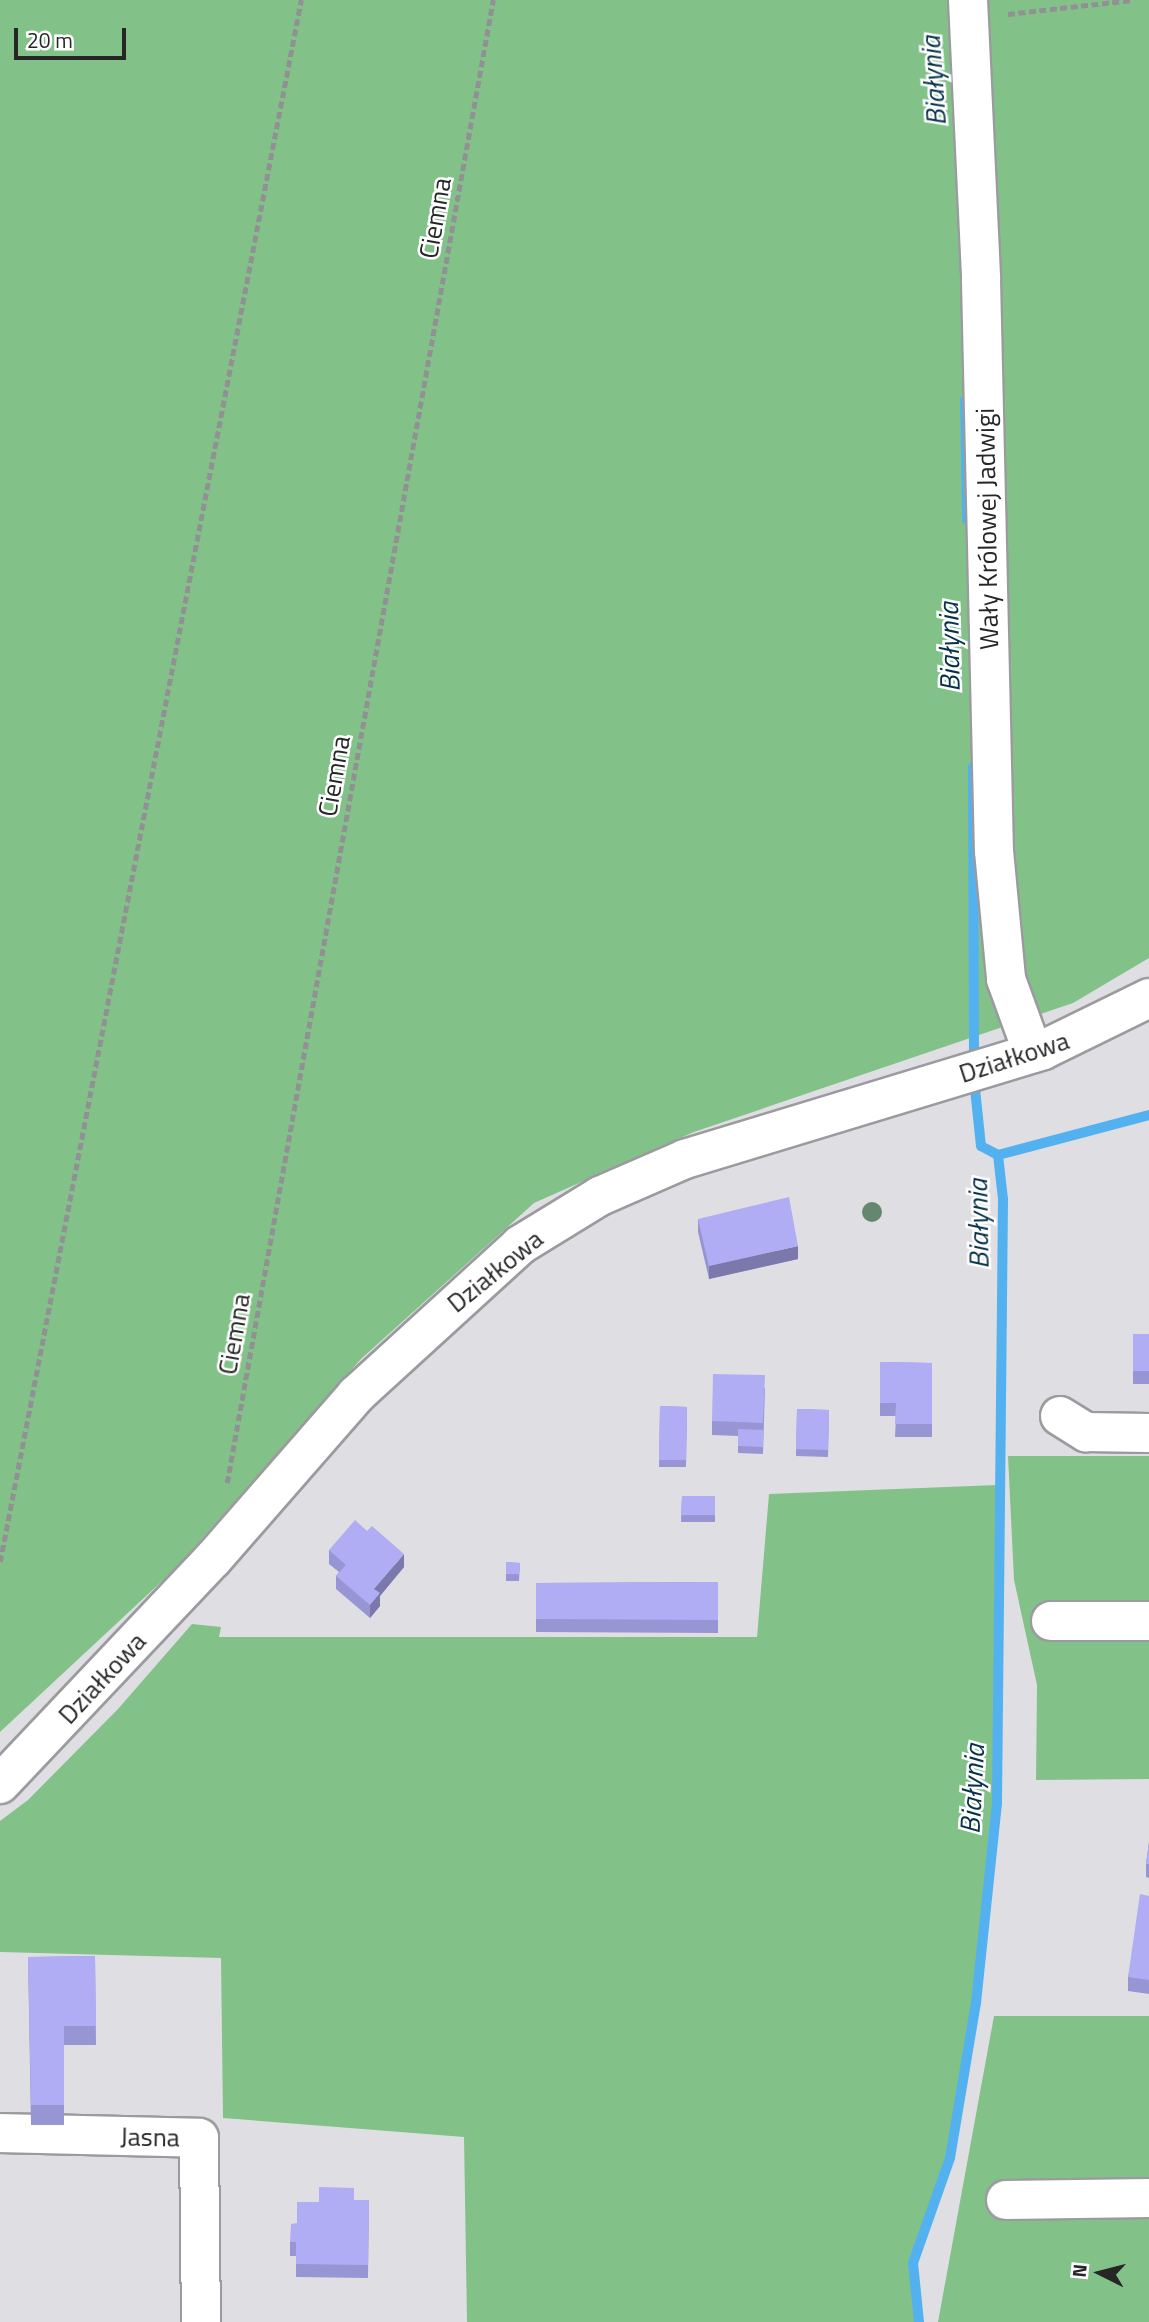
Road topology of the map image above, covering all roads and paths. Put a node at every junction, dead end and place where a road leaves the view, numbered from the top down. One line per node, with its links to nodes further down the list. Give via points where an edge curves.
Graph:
1 (301, 0): 10 (path)
2 (493, 0): 9 (path, Ciemna)
3 (1132, 0): 4 (path)
4 (969, 9): 6 (street, Wały Królowej Jadwigi, via 981,280 994,851 1006,979)
5 (1149, 998): 6 (street, Działkowa, via 1086,1032)
6 (1033, 1053): 13 (street, Działkowa, via 685,1159 600,1196 520,1245 356,1395 213,1559)
7 (1060, 1416): 8 (street, via 1086,1432)
8 (1149, 1433)
9 (225, 1491)
10 (0, 1562)
11 (1051, 1621): 12 (street)
12 (1149, 1622)
13 (0, 1784)
14 (0, 2133): 17 (street, Jasna, via 199,2138)
15 (1149, 2198): 16 (street)
16 (1006, 2200)
17 (201, 2322)

